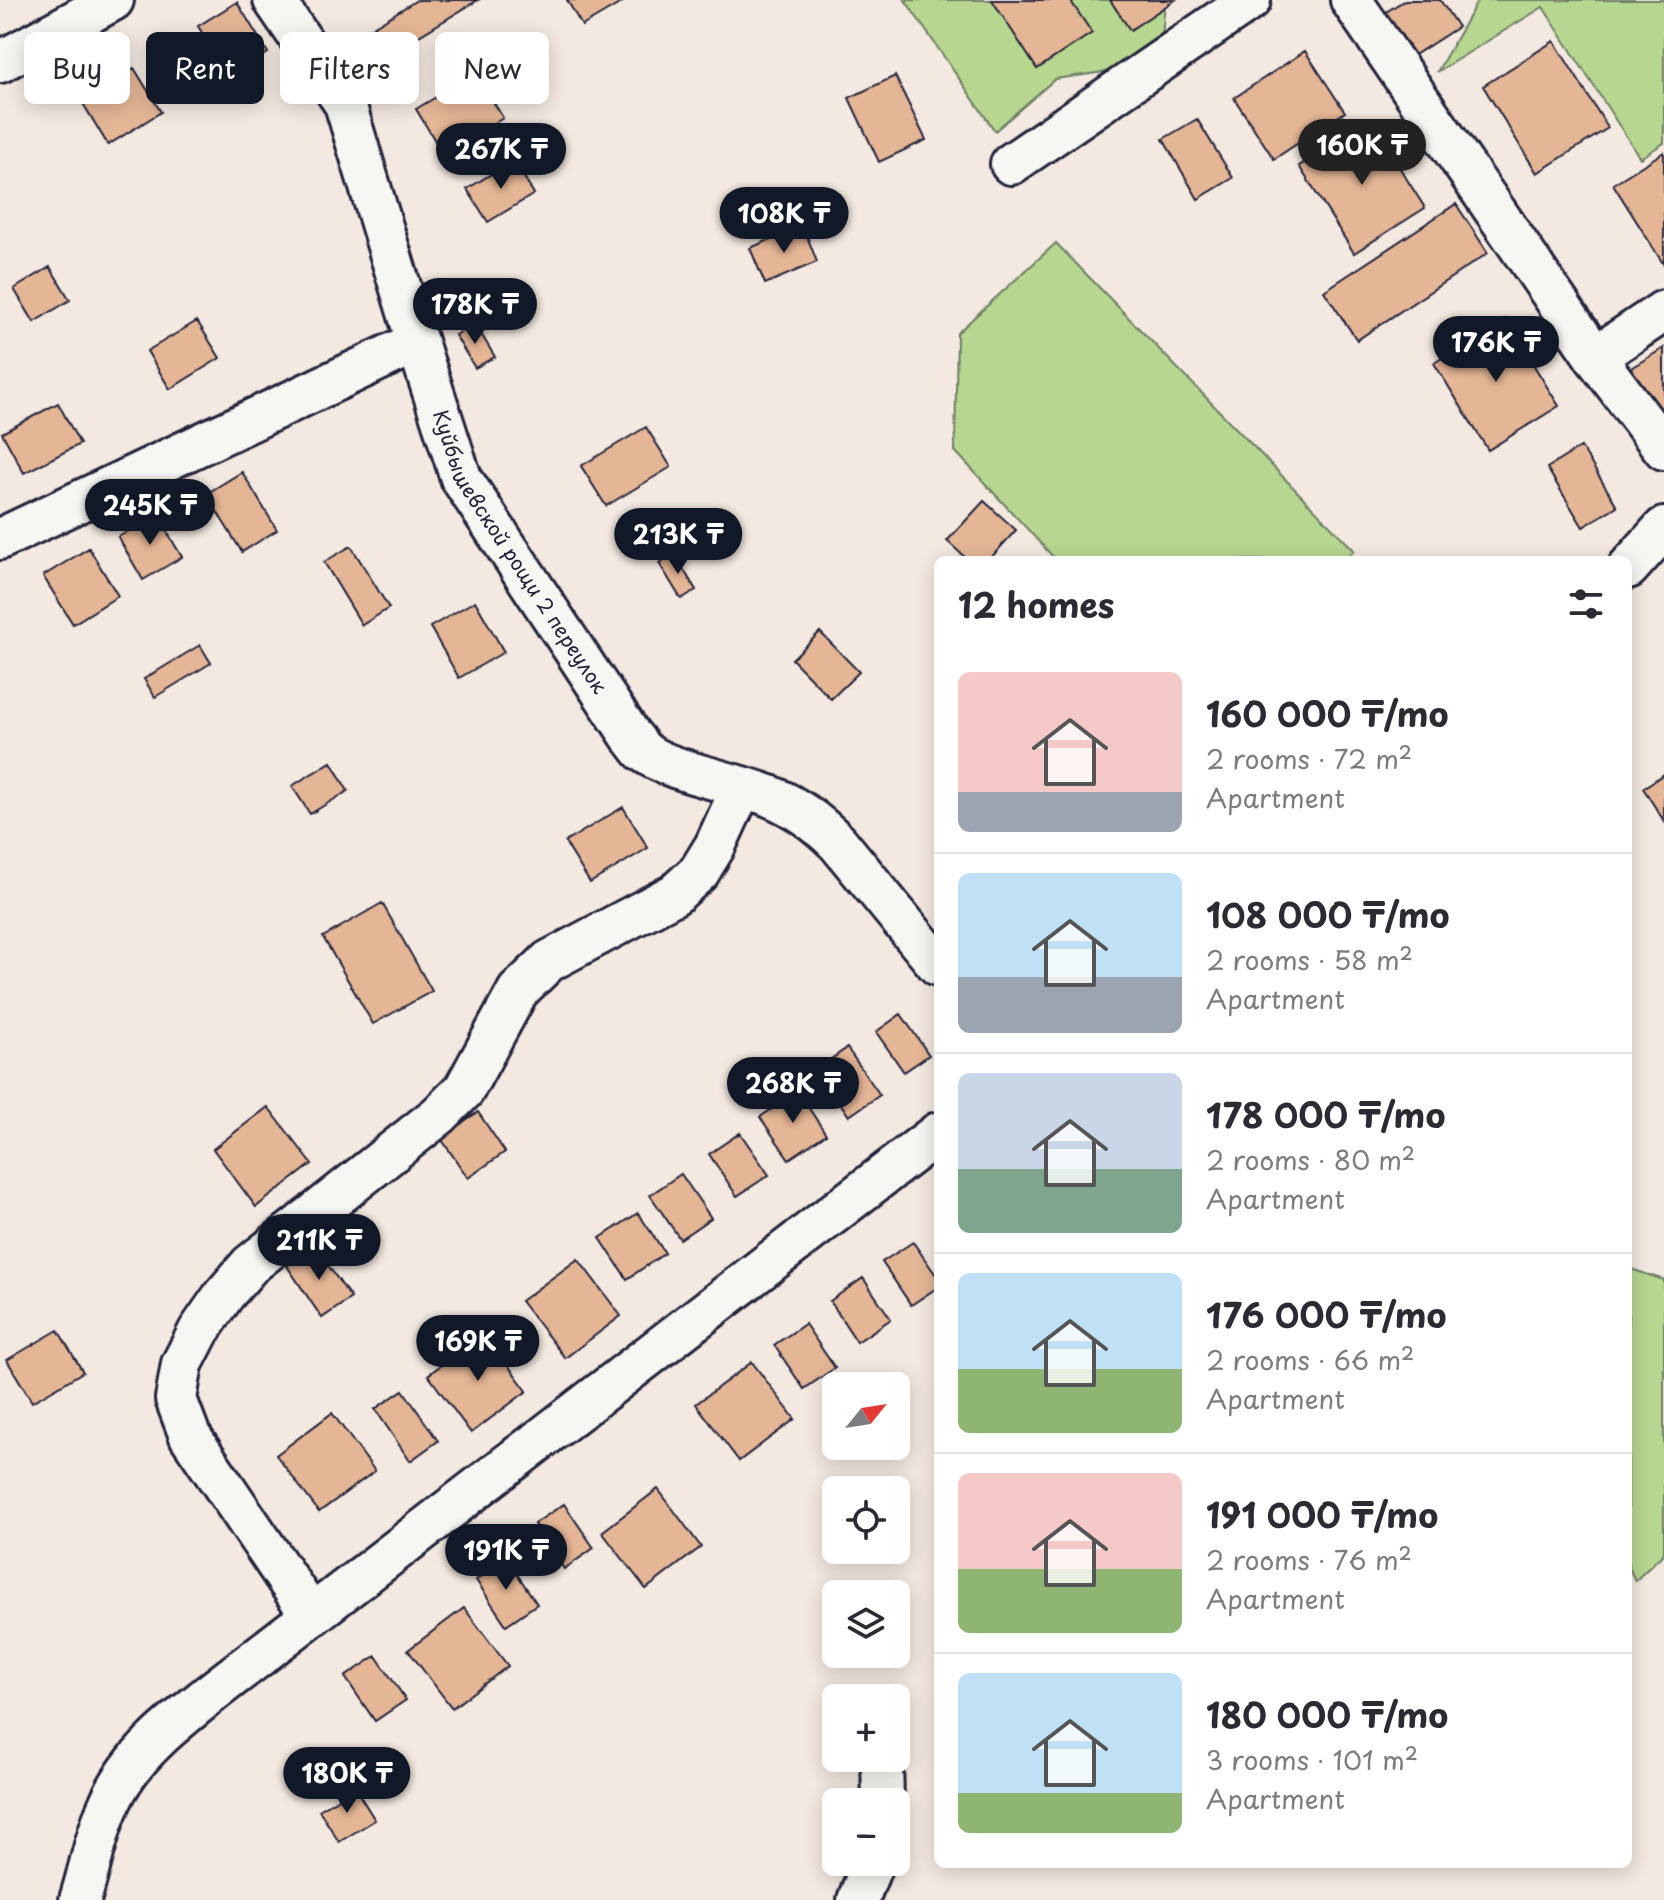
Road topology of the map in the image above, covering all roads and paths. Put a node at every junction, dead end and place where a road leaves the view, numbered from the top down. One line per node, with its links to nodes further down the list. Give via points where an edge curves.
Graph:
1 (113, 0): 5 (street)
2 (274, 0): 8 (street, Куйбышевской рощи 2 переулок, via 345,104)
3 (1250, 0): 6 (street)
4 (1351, 0): 9 (street)
5 (0, 62)
6 (1011, 164)
7 (1664, 311): 9 (street)
8 (417, 342): 12 (street); 14 (street, Куйбышевской рощи 2 переулок, via 461,478 631,736 643,751 663,762)
9 (1595, 357): 10 (street)
10 (1664, 449)
11 (1664, 528): 13 (street)
12 (0, 539)
13 (1632, 564)
14 (742, 787): 15 (street, Куйбышевской рощи 2 переулок, via 772,797 820,826); 17 (street, via 699,872 675,894 549,961 518,991 464,1090 250,1265 216,1307 182,1364 176,1399 190,1436)
15 (932, 942)
16 (934, 1136): 17 (street)
17 (311, 1615): 19 (street, via 162,1734 130,1770 107,1813)
18 (867, 1876): 20 (street)
19 (80, 1900)
20 (858, 1900)

